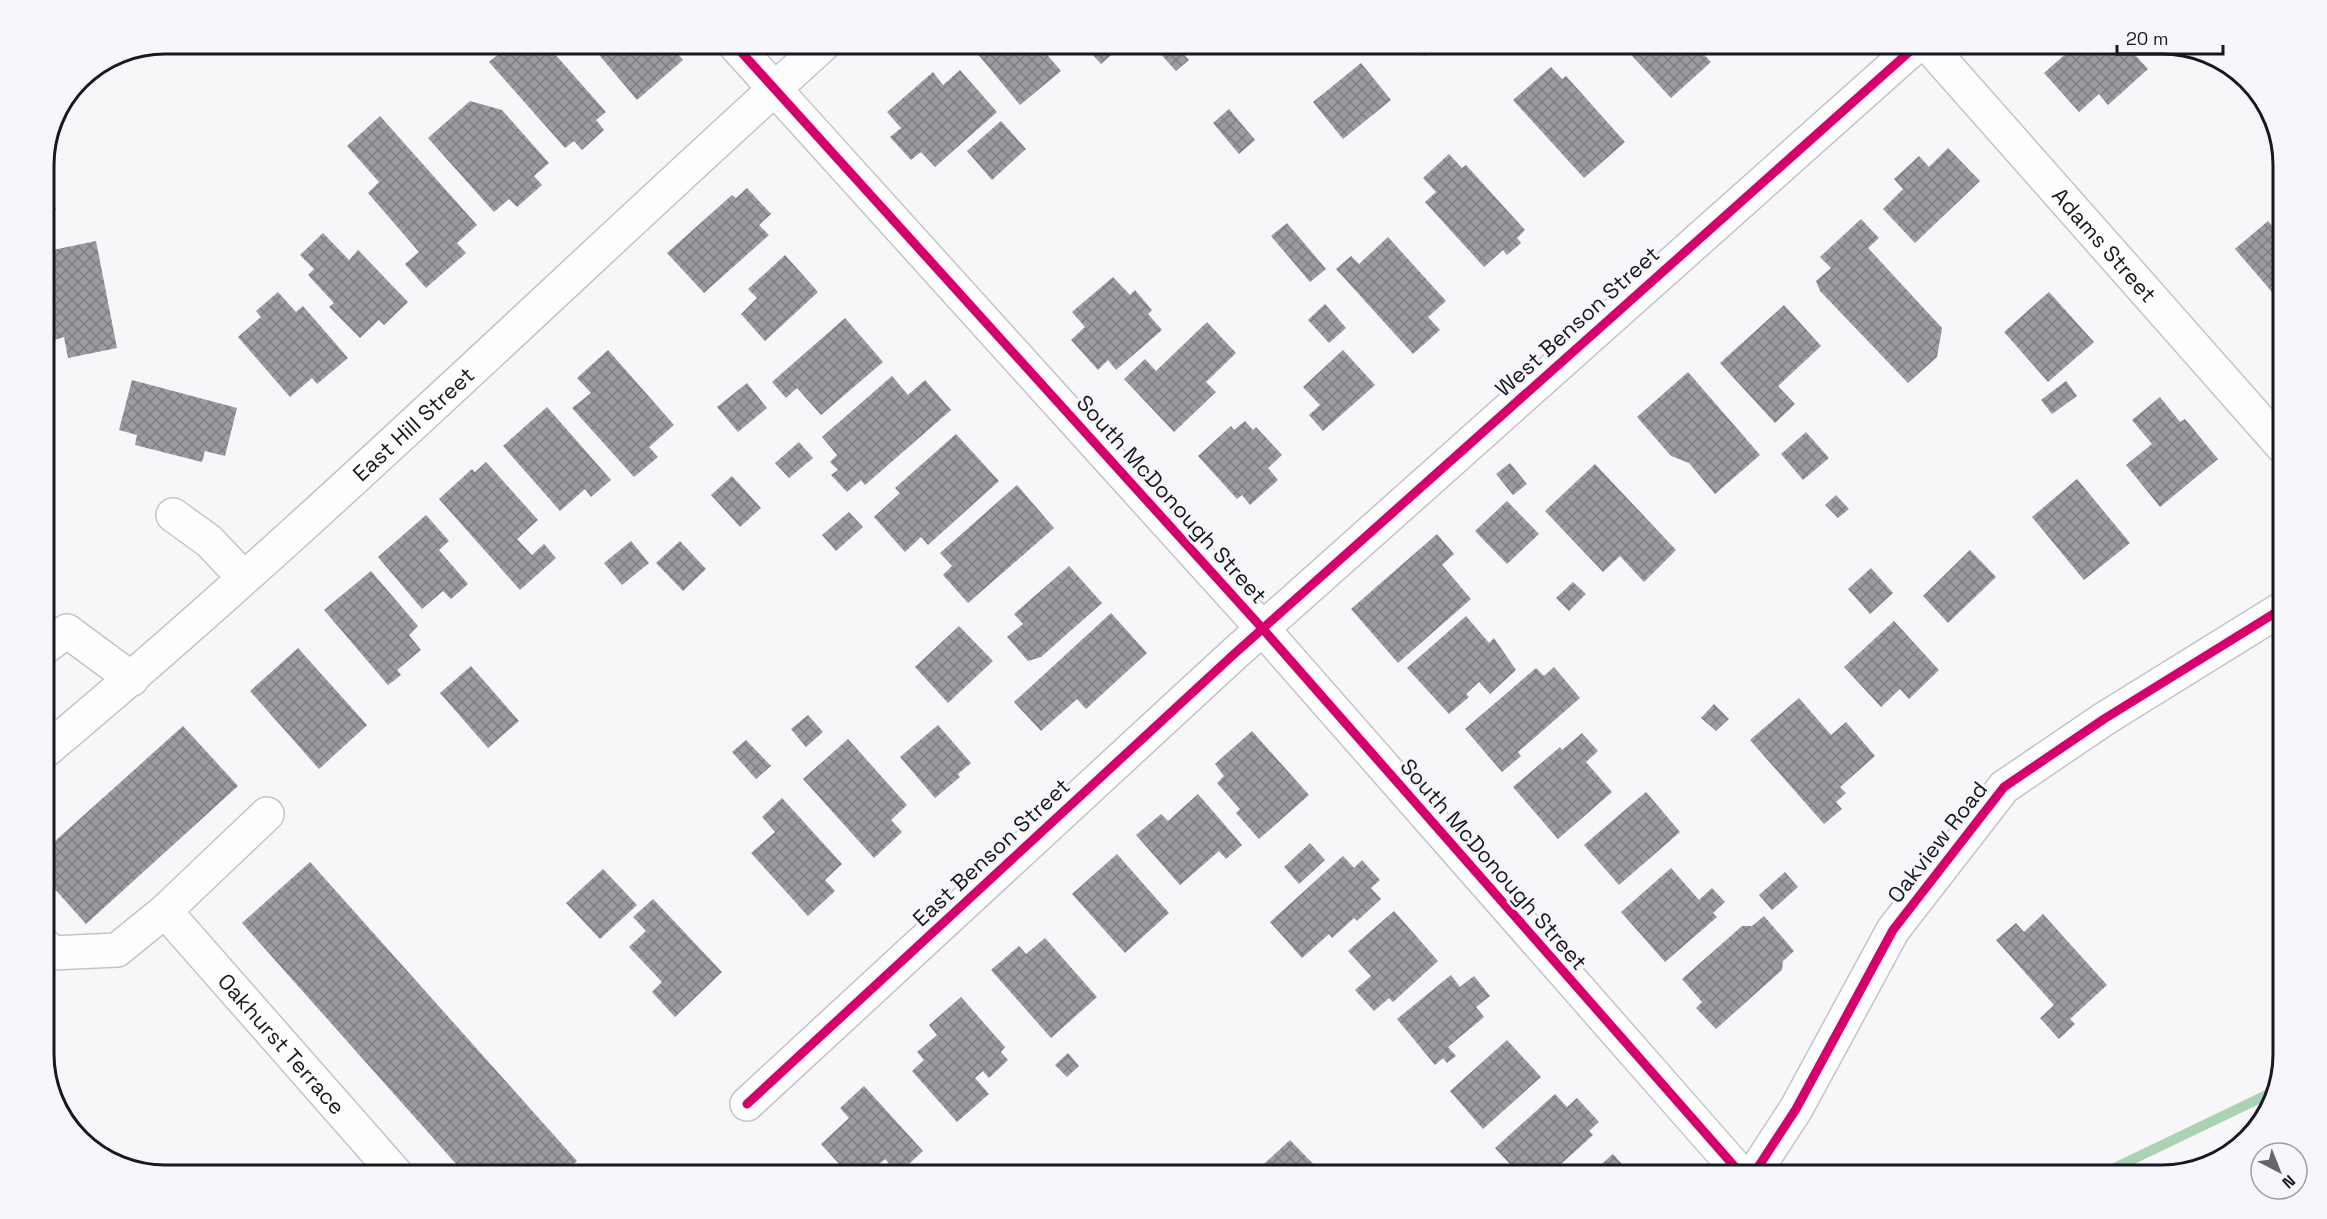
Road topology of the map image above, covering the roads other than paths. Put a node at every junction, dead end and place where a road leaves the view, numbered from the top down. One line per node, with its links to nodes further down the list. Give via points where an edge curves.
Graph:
1 (743, 54): 5 (street, South McDonough Street)
2 (813, 54): 5 (street, East Hill Street)
3 (1907, 54): 10 (street, West Benson Street)
4 (1937, 54): 6 (street, Adams Street)
5 (774, 89): 8 (street, East Hill Street); 10 (street, South McDonough Street)
6 (2273, 436)
7 (173, 515): 8 (street, via 208,541)
8 (244, 578): 12 (street, East Hill Street)
9 (2273, 614): 20 (street, Oakview Road, via 2104,718 2004,788 1893,930 1796,1109)
10 (1262, 628): 17 (street, East Benson Street); 19 (street, South McDonough Street)
11 (54, 641): 12 (street, via 67,631)
12 (132, 679): 13 (street, East Hill Street)
13 (54, 744)
14 (267, 814): 15 (street)
15 (165, 911): 16 (street, via 117,950); 18 (street, Oakhurst Terrace)
16 (54, 953)
17 (747, 1104)
18 (387, 1165)
19 (1732, 1165)
20 (1760, 1165)

